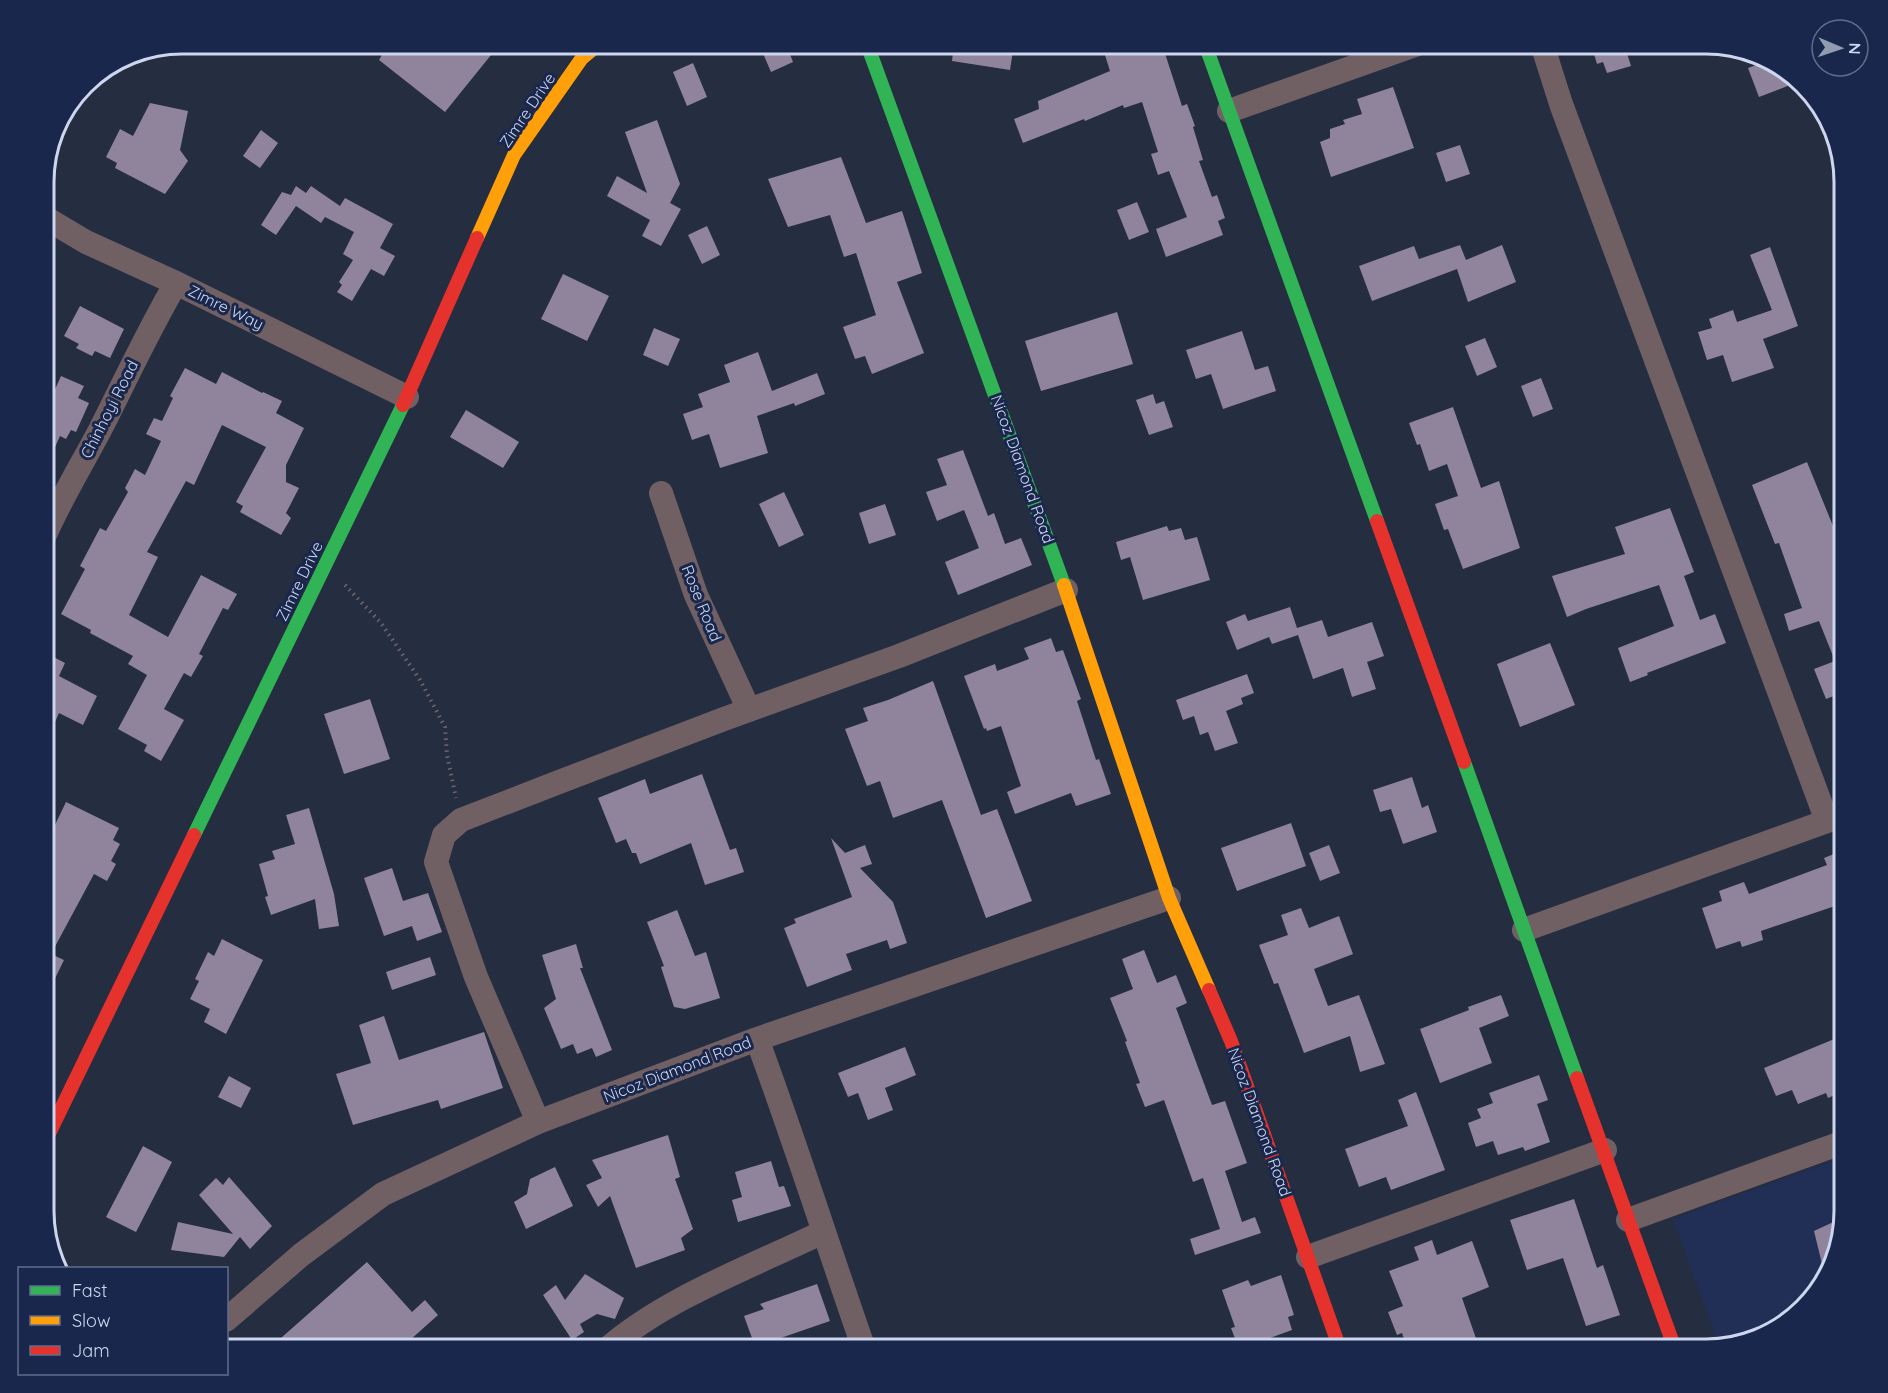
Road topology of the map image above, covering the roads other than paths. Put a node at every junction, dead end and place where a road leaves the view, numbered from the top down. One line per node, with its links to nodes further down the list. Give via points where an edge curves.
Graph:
1 (587, 54): 9 (street, Zimre Drive, via 514,155)
2 (871, 54): 12 (street, Nicoz Diamond Road)
3 (1209, 54): 6 (street)
4 (1390, 54): 6 (street)
5 (1545, 54): 14 (street)
6 (1229, 111): 17 (street)
7 (54, 223): 8 (street, Zimre Way)
8 (176, 283): 9 (street, Zimre Way); 11 (street, Chinhoyi Road, via 99,431)
9 (407, 398): 20 (street, Zimre Drive)
10 (661, 492): 13 (street, Rose Road, via 696,595)
11 (54, 500)
12 (1066, 590): 13 (street); 16 (street, Nicoz Diamond Road)
13 (749, 710): 19 (street, via 461,820 444,835 436,862 476,977)
14 (1834, 813)
15 (1834, 819): 17 (street)
16 (1169, 898): 18 (street, Nicoz Diamond Road); 25 (street, Nicoz Diamond Road, via 1231,1041)
17 (1524, 930): 22 (street)
18 (757, 1039): 19 (street, Nicoz Diamond Road); 24 (street)
19 (538, 1122): 26 (street, Nicoz Diamond Road, via 383,1194 301,1255)
20 (54, 1123)
21 (1834, 1146): 23 (street)
22 (1605, 1150): 23 (street); 25 (street)
23 (1628, 1220): 30 (street)
24 (823, 1233): 27 (street, via 681,1300); 28 (street)
25 (1308, 1257): 29 (street, Nicoz Diamond Road)
26 (228, 1318)
27 (619, 1339)
28 (860, 1339)
29 (1336, 1339)
30 (1671, 1339)

